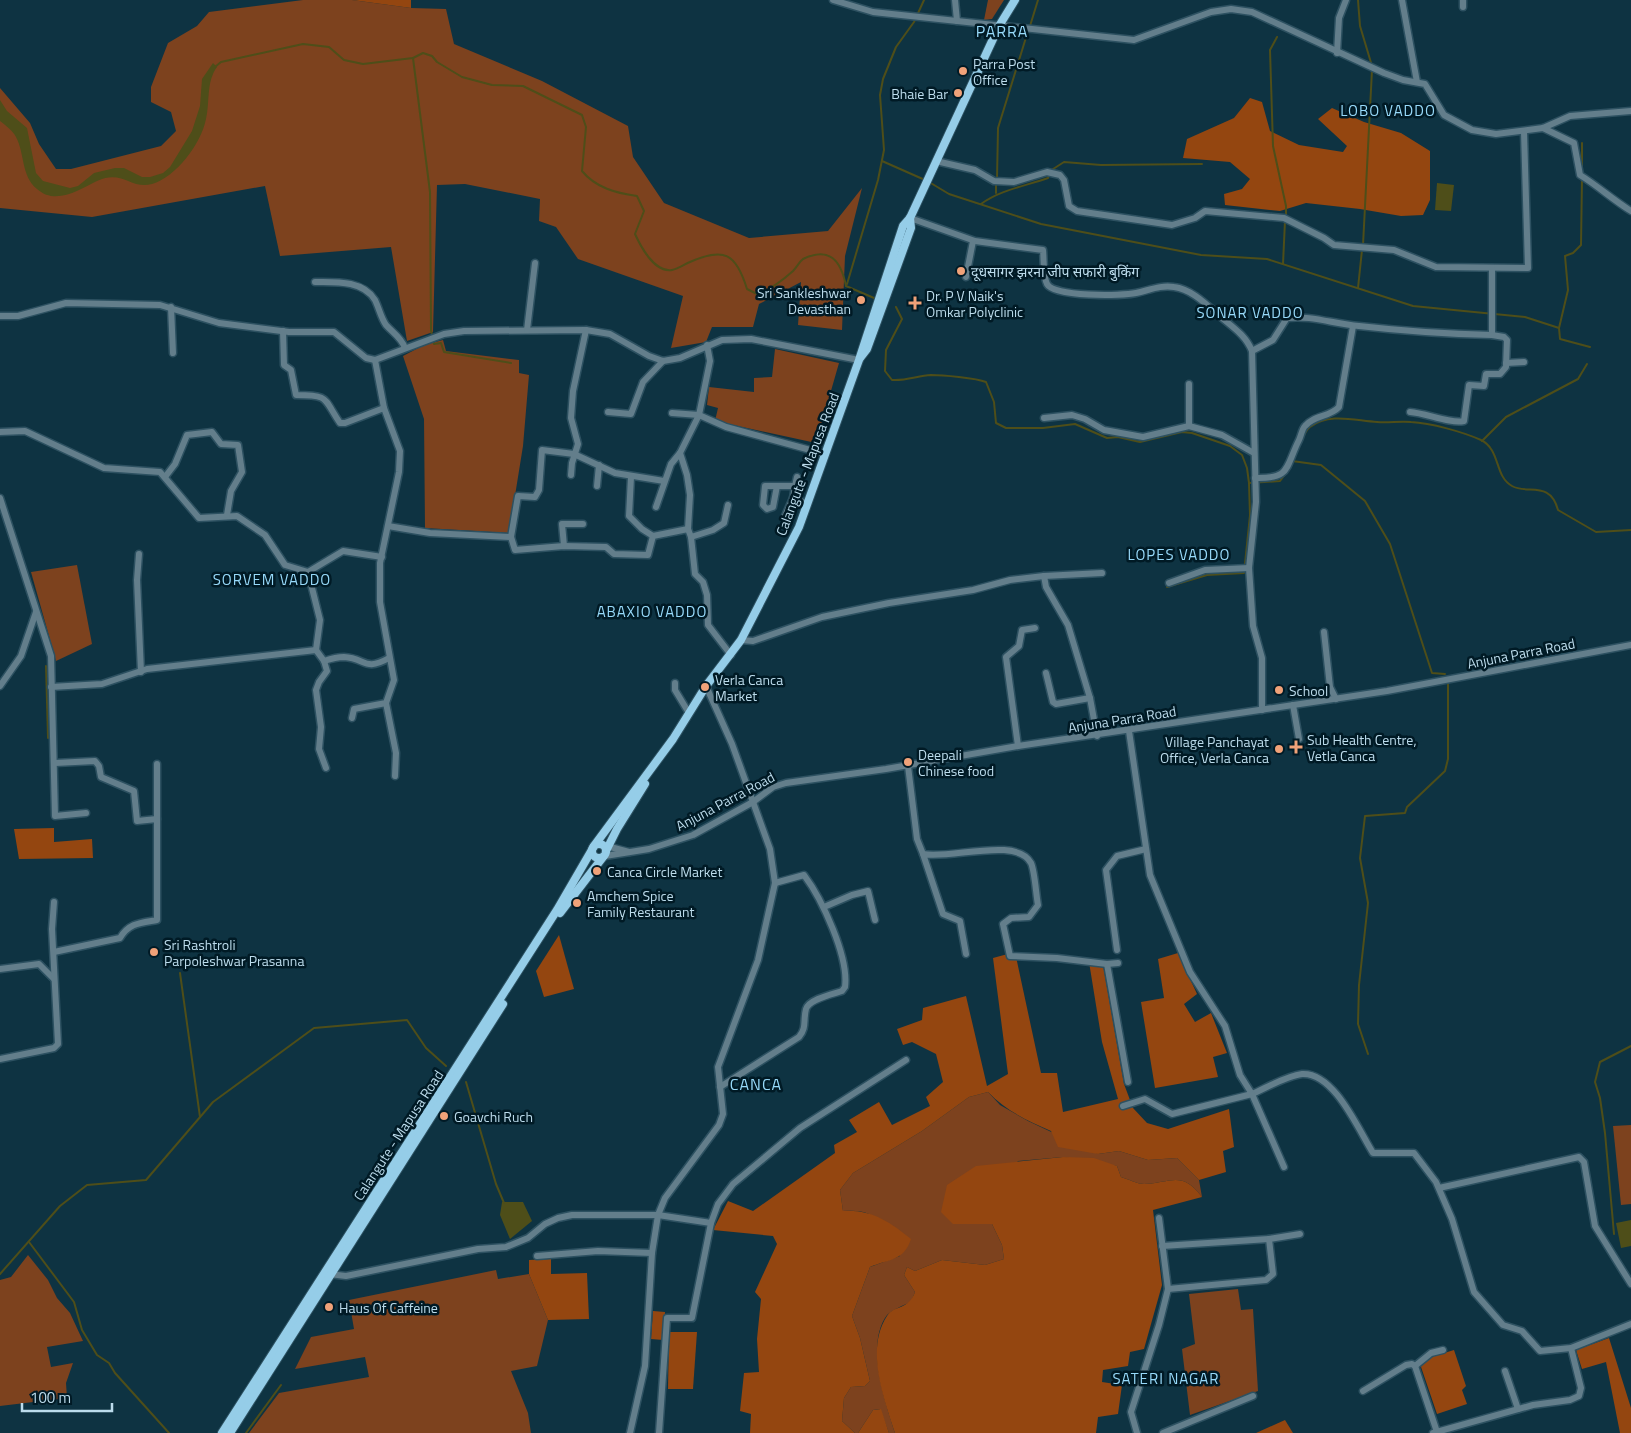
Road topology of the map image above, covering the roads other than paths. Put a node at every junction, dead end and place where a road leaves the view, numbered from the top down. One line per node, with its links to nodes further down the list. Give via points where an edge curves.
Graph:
1 (833, 0): 10 (street, via 873,12)
2 (955, 0): 10 (street)
3 (1015, 0): 11 (main road, Calangute - Mapusa Road)
4 (1231, 0): 9 (street)
5 (1346, 0): 12 (street, via 1339,18)
6 (1402, 0): 13 (street)
7 (1463, 0): 8 (street)
8 (1463, 8)
9 (1231, 9): 11 (street, via 1210,12 1134,40); 12 (street, via 1252,12)
10 (957, 21): 11 (street)
11 (999, 26): 17 (main road, Calangute - Mapusa Road)
12 (1337, 52): 13 (street, via 1403,80)
13 (1417, 82): 16 (street, via 1425,84 1432,92 1444,115 1472,130 1496,134)
14 (1631, 111): 15 (street, via 1570,116)
15 (1543, 128): 16 (street); 18 (street, via 1574,143 1580,176 1599,186 1615,202)
16 (1524, 132): 22 (street, via 1528,268)
17 (936, 161): 19 (main road, Calangute - Mapusa Road); 22 (street, via 975,170 994,181 1014,182 1047,172 1060,175 1069,206 1076,210 1172,226 1195,218 1204,211 1284,218 1334,245 1394,250 1436,267)
18 (1631, 211)
19 (910, 218): 20 (street); 37 (main road, Calangute - Mapusa Road, via 903,226 885,291)
20 (973, 241): 23 (street); 34 (street, via 1043,250 1047,284 1052,290 1070,294 1136,293 1156,287 1176,287 1196,296 1241,334)
21 (535, 263): 28 (street)
22 (1492, 268): 31 (street)
23 (966, 276)
24 (314, 282): 33 (street, via 342,282 360,287 374,298 387,326)
25 (171, 307): 26 (street, via 160,304 75,303 18,316); 30 (street, via 219,323); 35 (street)
26 (0, 316)
27 (1354, 326): 31 (street, via 1433,334); 34 (street, via 1302,316 1287,318 1274,340); 60 (street, via 1339,407 1305,426 1281,476)
28 (528, 330): 29 (street); 33 (street, via 464,331 444,334)
29 (586, 330): 38 (street, via 610,334); 52 (street, via 573,391 571,418 578,444)
30 (282, 331): 36 (street, via 334,332 366,358); 42 (street, via 284,365 291,370 296,396 317,395 326,399 340,423)
31 (1492, 334): 40 (street, via 1507,340)
32 (707, 345): 37 (street, via 722,340 751,339); 38 (street, via 680,358); 46 (street, via 710,362)
33 (407, 347): 36 (street)
34 (1252, 351): 51 (street)
35 (173, 352)
36 (375, 360): 42 (street)
37 (859, 360): 53 (main road, Calangute - Mapusa Road)
38 (663, 361): 43 (street, via 643,382 630,414)
39 (1524, 362): 40 (street)
40 (1506, 363): 44 (street, via 1504,372 1486,374 1484,386 1469,385 1464,421)
41 (1189, 384): 48 (street)
42 (384, 408): 72 (street, via 400,451)
43 (608, 412)
44 (1410, 412)
45 (672, 413): 46 (street)
46 (699, 415): 50 (street); 53 (street, via 726,427)
47 (1044, 418): 48 (street, via 1072,415 1104,430 1143,437)
48 (1189, 426): 51 (street, via 1222,435)
49 (0, 432): 58 (street, via 25,431 104,468 160,472)
50 (680, 452): 59 (street); 73 (street, via 688,475)
51 (1254, 453): 60 (street)
52 (574, 454): 54 (street); 55 (street); 75 (street, via 542,450 539,490 535,497 518,496)
53 (825, 454): 66 (main road, Calangute - Mapusa Road)
54 (600, 466): 56 (street); 61 (street)
55 (572, 475)
56 (631, 477): 59 (street); 74 (street, via 629,516)
57 (797, 477): 63 (street)
58 (165, 478): 69 (street, via 199,518); 69 (street, via 175,464 187,435 212,432 221,444 238,445 242,472 231,491)
59 (664, 481): 68 (street)
60 (1255, 482): 80 (street)
61 (597, 486)
62 (777, 486): 63 (street)
63 (795, 486): 65 (street)
64 (0, 498): 85 (street)
65 (793, 498): 66 (street); 70 (street)
66 (807, 504): 88 (main road, Calangute - Mapusa Road, via 799,527)
67 (728, 505): 76 (street, via 724,523)
68 (656, 507)
69 (227, 515): 81 (street, via 237,516 253,525 285,565)
70 (786, 516)
71 (583, 524): 77 (street, via 562,524)
72 (388, 526): 75 (street, via 430,533); 79 (street)
73 (688, 529): 74 (street); 76 (street)
74 (653, 536): 77 (street, via 648,555 614,554 606,547)
75 (511, 537): 77 (street, via 515,550)
76 (691, 537): 91 (street, via 695,574 703,582 706,595 708,625)
77 (564, 546)
78 (139, 554): 94 (street)
79 (382, 557): 81 (street, via 343,551); 92 (street, via 380,602)
80 (1249, 568): 84 (street, via 1205,570); 104 (street, via 1253,626 1262,658)
81 (308, 572): 90 (street, via 320,620)
82 (1102, 573): 83 (street)
83 (1044, 576): 88 (street, via 889,602 822,617 752,641); 100 (street, via 1046,587 1068,624)
84 (1169, 583)
85 (36, 611): 97 (street, via 21,656); 98 (street, via 51,656)
86 (1035, 628): 110 (street, via 1022,630 1019,646 1006,657)
87 (1324, 632): 101 (street, via 1330,687)
88 (741, 640): 91 (main road, Calangute - Mapusa Road)
89 (1631, 645): 101 (street, Anjuna Parra Road)
90 (316, 650): 93 (street); 94 (street)
91 (730, 655): 99 (main road, Calangute - Mapusa Road)
92 (389, 658): 93 (street, via 369,665 344,657); 102 (street, via 394,680)
93 (324, 661): 114 (street, via 327,671 316,690 321,727 319,749)
94 (141, 672): 98 (street, via 102,684)
95 (1046, 673): 100 (street, via 1056,704)
96 (675, 683): 105 (street, via 675,690)
97 (0, 686)
98 (51, 687): 111 (street)
99 (707, 689): 105 (main road, Calangute - Mapusa Road); 116 (street); 121 (main road, Calangute - Mapusa Road)
100 (1090, 698): 108 (street)
101 (1336, 699): 103 (street, Anjuna Parra Road)
102 (386, 703): 106 (street, via 354,708); 115 (street, via 396,754)
103 (1293, 705): 104 (street, Anjuna Parra Road); 109 (street)
104 (1262, 710): 107 (street, Anjuna Parra Road)
105 (689, 713): 119 (main road, Calangute - Mapusa Road)
106 (352, 718)
107 (1129, 731): 108 (street, Anjuna Parra Road); 120 (street)
108 (1098, 736): 110 (street, Anjuna Parra Road)
109 (1298, 739)
110 (1018, 746): 113 (street, Anjuna Parra Road)
111 (55, 763): 117 (street, via 56,816); 118 (street, via 95,761 101,776 134,791 136,821)
112 (157, 764): 118 (street)
113 (908, 766): 116 (street, Anjuna Parra Road, via 786,783 773,787); 123 (street, via 917,839)
114 (326, 768)
115 (394, 776)
116 (753, 802): 122 (street, Anjuna Parra Road, via 693,835 673,843); 124 (street, via 770,848)
117 (86, 813)
118 (158, 819): 129 (street, via 157,920 132,924 120,938)
119 (594, 847): 121 (main road); 121 (main road, via 594,856); 151 (main road, Calangute - Mapusa Road)
120 (1146, 849): 128 (street, via 1117,856 1106,870); 139 (street, via 1150,875 1190,972 1225,1026 1240,1075)
121 (605, 851): 122 (street); 122 (street, Anjuna Parra Road); 151 (main road, Calangute - Mapusa Road, via 562,911)
122 (630, 852)
123 (923, 854): 130 (street, via 942,914 960,921); 132 (street, via 934,856 1003,848 1023,856 1031,863 1038,906 1029,917 1011,918 1003,924 1010,956)
124 (774, 883): 126 (street, via 804,876); 138 (street, via 758,960 718,1068)
125 (54, 902): 129 (street)
126 (824, 907): 127 (street, via 868,892); 138 (street, via 843,963 845,986 810,1004 806,1009 804,1031 799,1037)
127 (875, 920)
128 (1118, 950)
129 (54, 952): 134 (street)
130 (966, 954)
131 (1118, 963): 132 (street)
132 (1107, 964): 137 (street)
133 (0, 969): 134 (street, via 39,964)
134 (54, 979): 135 (street, via 58,1044 54,1048)
135 (0, 1059)
136 (906, 1060): 145 (street, via 800,1128 733,1184 718,1204)
137 (1128, 1082)
138 (720, 1087): 143 (street, via 722,1114 719,1125 665,1198)
139 (1252, 1094): 140 (street, via 1172,1114 1145,1099); 141 (street); 142 (street, via 1300,1074 1315,1075 1331,1085 1374,1154 1414,1153)
140 (1123, 1106)
141 (1284, 1167)
142 (1439, 1188): 152 (street, via 1579,1156 1584,1162 1595,1226); 155 (street, via 1474,1292 1503,1325 1522,1331 1540,1351)
143 (658, 1215): 145 (street); 149 (street); 151 (street, via 572,1215 545,1224 528,1238 506,1248 478,1249 346,1276)
144 (1159, 1218): 148 (street)
145 (711, 1223): 165 (street, via 692,1318 668,1318)
146 (1300, 1234): 147 (street)
147 (1269, 1238): 148 (street); 153 (street, via 1273,1274 1266,1280)
148 (1162, 1246): 153 (street)
149 (652, 1253): 150 (street, via 598,1251); 164 (street, via 645,1366)
150 (537, 1256)
151 (329, 1274): 162 (main road, Calangute - Mapusa Road); 163 (main road, Calangute - Mapusa Road)
152 (1631, 1284)
153 (1168, 1289): 166 (street, via 1131,1412)
154 (1631, 1324): 155 (street)
155 (1570, 1348): 161 (street, via 1581,1388 1579,1396)
156 (1443, 1350): 157 (street, via 1430,1353)
157 (1415, 1366): 159 (street, via 1406,1365); 168 (street)
158 (1505, 1371): 161 (street)
159 (1363, 1391)
160 (1253, 1396): 167 (street)
161 (1518, 1409): 168 (street)
162 (222, 1433)
163 (230, 1433)
164 (630, 1433)
165 (659, 1433)
166 (1137, 1433)
167 (1163, 1433)
168 (1435, 1433)

